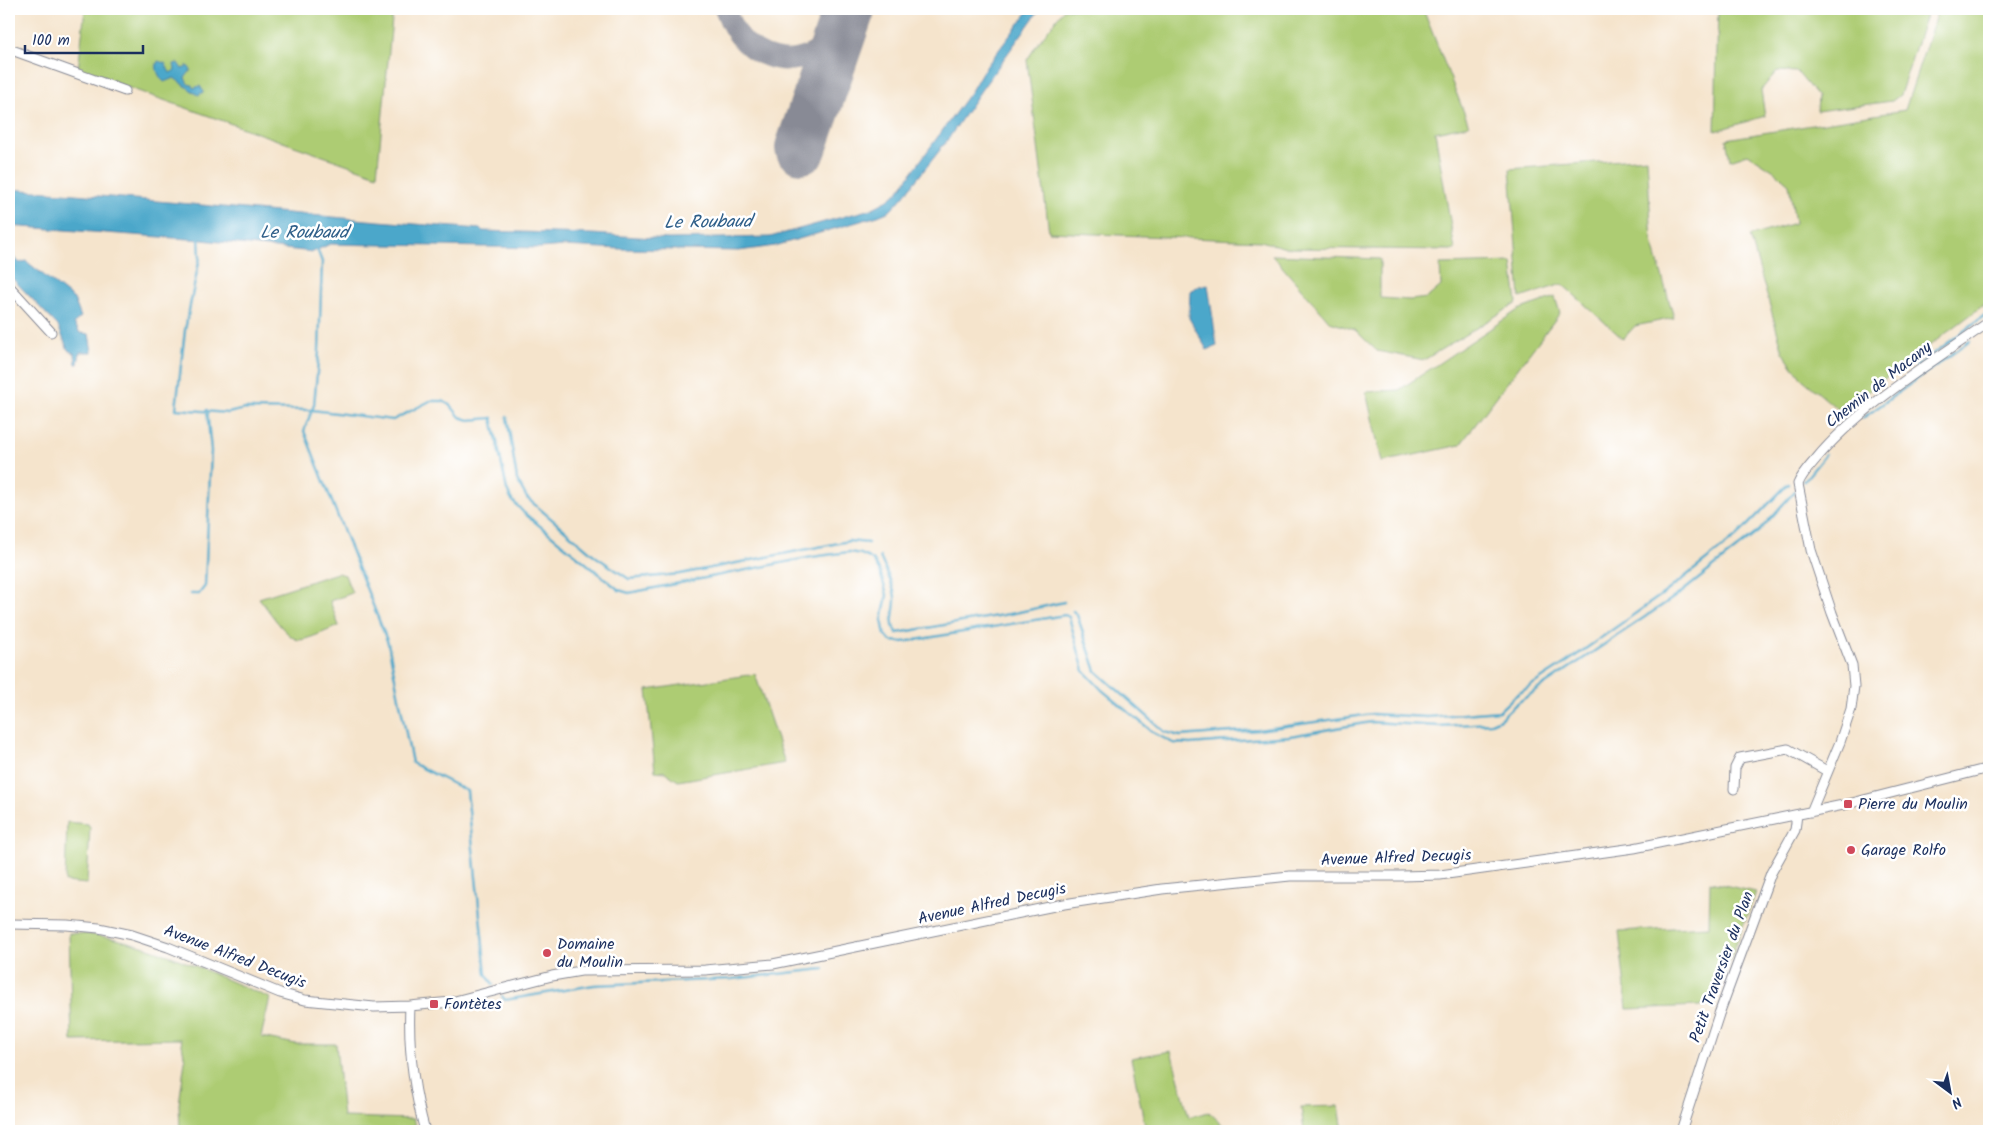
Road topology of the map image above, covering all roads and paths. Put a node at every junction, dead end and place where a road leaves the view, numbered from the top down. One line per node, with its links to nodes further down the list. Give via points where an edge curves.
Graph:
1 (9, 49): 2 (street)
2 (125, 91)
3 (9, 286): 5 (street)
4 (1989, 322): 7 (street, Chemin de Macany, via 1908,378 1845,428 1800,478 1798,484 1811,550 1852,665 1854,686 1851,709)
5 (51, 332)
6 (1989, 768): 9 (street, Avenue Alfred Decugis)
7 (1827, 772): 8 (street, via 1788,750 1767,752 1740,758 1735,768); 9 (street)
8 (1734, 789)
9 (1811, 812): 10 (street, Avenue Alfred Decugis)
10 (1797, 815): 12 (street, Avenue Alfred Decugis, via 1634,848 1482,870 1401,876 1290,876 1162,889 1047,908 773,964 705,970 581,971 451,1002); 14 (street, Petit Traversier du Plan, via 1795,830 1772,873 1719,1014)
11 (9, 924): 12 (street, Avenue Alfred Decugis, via 67,925 132,935 305,1000 374,1007)
12 (410, 1006): 13 (street, via 414,1082)
13 (425, 1131)
14 (1681, 1131)

